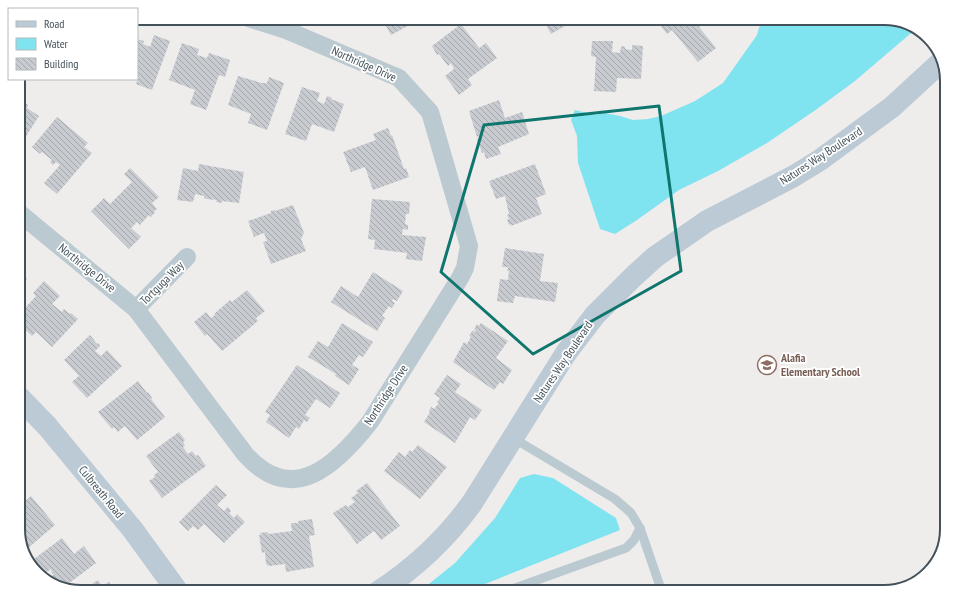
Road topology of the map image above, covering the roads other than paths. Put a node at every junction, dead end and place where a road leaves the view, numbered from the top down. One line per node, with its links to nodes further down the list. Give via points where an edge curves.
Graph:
1 (290, 25): 5 (street, Northridge Drive, via 399,78 430,112 469,246 465,268 460,278 357,439 343,454 319,472 297,479 277,477 264,472 254,464)
2 (938, 66): 7 (street, Natures Way Boulevard, via 892,107 820,160 707,221 655,257 614,295 579,335)
3 (25, 218): 5 (street, Northridge Drive)
4 (188, 257): 5 (street, Tortguga Way)
5 (136, 309)
6 (25, 403): 9 (street, Culbreath Road, via 133,530)
7 (513, 438): 8 (lane, via 615,499 631,513); 10 (street, Natures Way Boulevard, via 472,504 453,528 432,550)
8 (640, 528): 11 (lane, via 626,548); 12 (lane)
9 (173, 585)
10 (388, 585)
11 (523, 585)
12 (660, 585)

